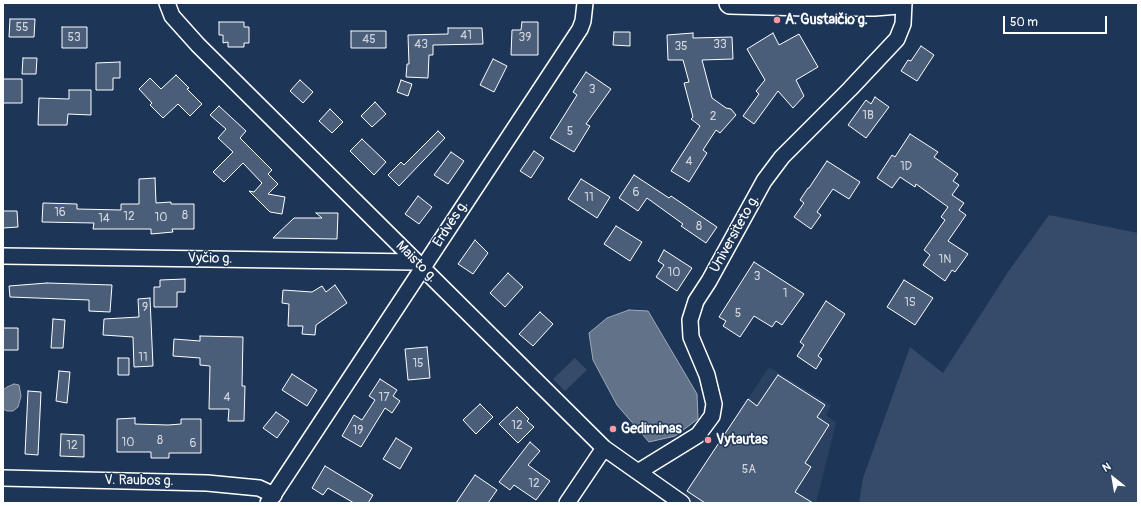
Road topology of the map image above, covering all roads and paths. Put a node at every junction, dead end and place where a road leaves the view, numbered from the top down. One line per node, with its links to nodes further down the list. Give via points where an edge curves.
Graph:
1 (167, 3): 8 (street, Maisto g., via 172,16 198,45)
2 (585, 3): 8 (street, Erdvės g., via 580,29)
3 (730, 3): 6 (street)
4 (899, 3): 6 (street)
5 (904, 3): 10 (street, Universiteto g., via 903,24 897,39 782,157 764,181 696,301 690,320 691,337 714,404 712,416 698,435)
6 (874, 4)
7 (3, 256): 8 (street, Vyčio g.)
8 (419, 265): 9 (street, Maisto g.); 12 (street, Erdvės g.)
9 (604, 448): 10 (street, Maisto g.); 13 (street)
10 (638, 472): 14 (street, Maisto g.)
11 (3, 478): 12 (street, V. Raubos g., via 207,483 259,488)
12 (271, 499)
13 (567, 503)
14 (682, 503)

